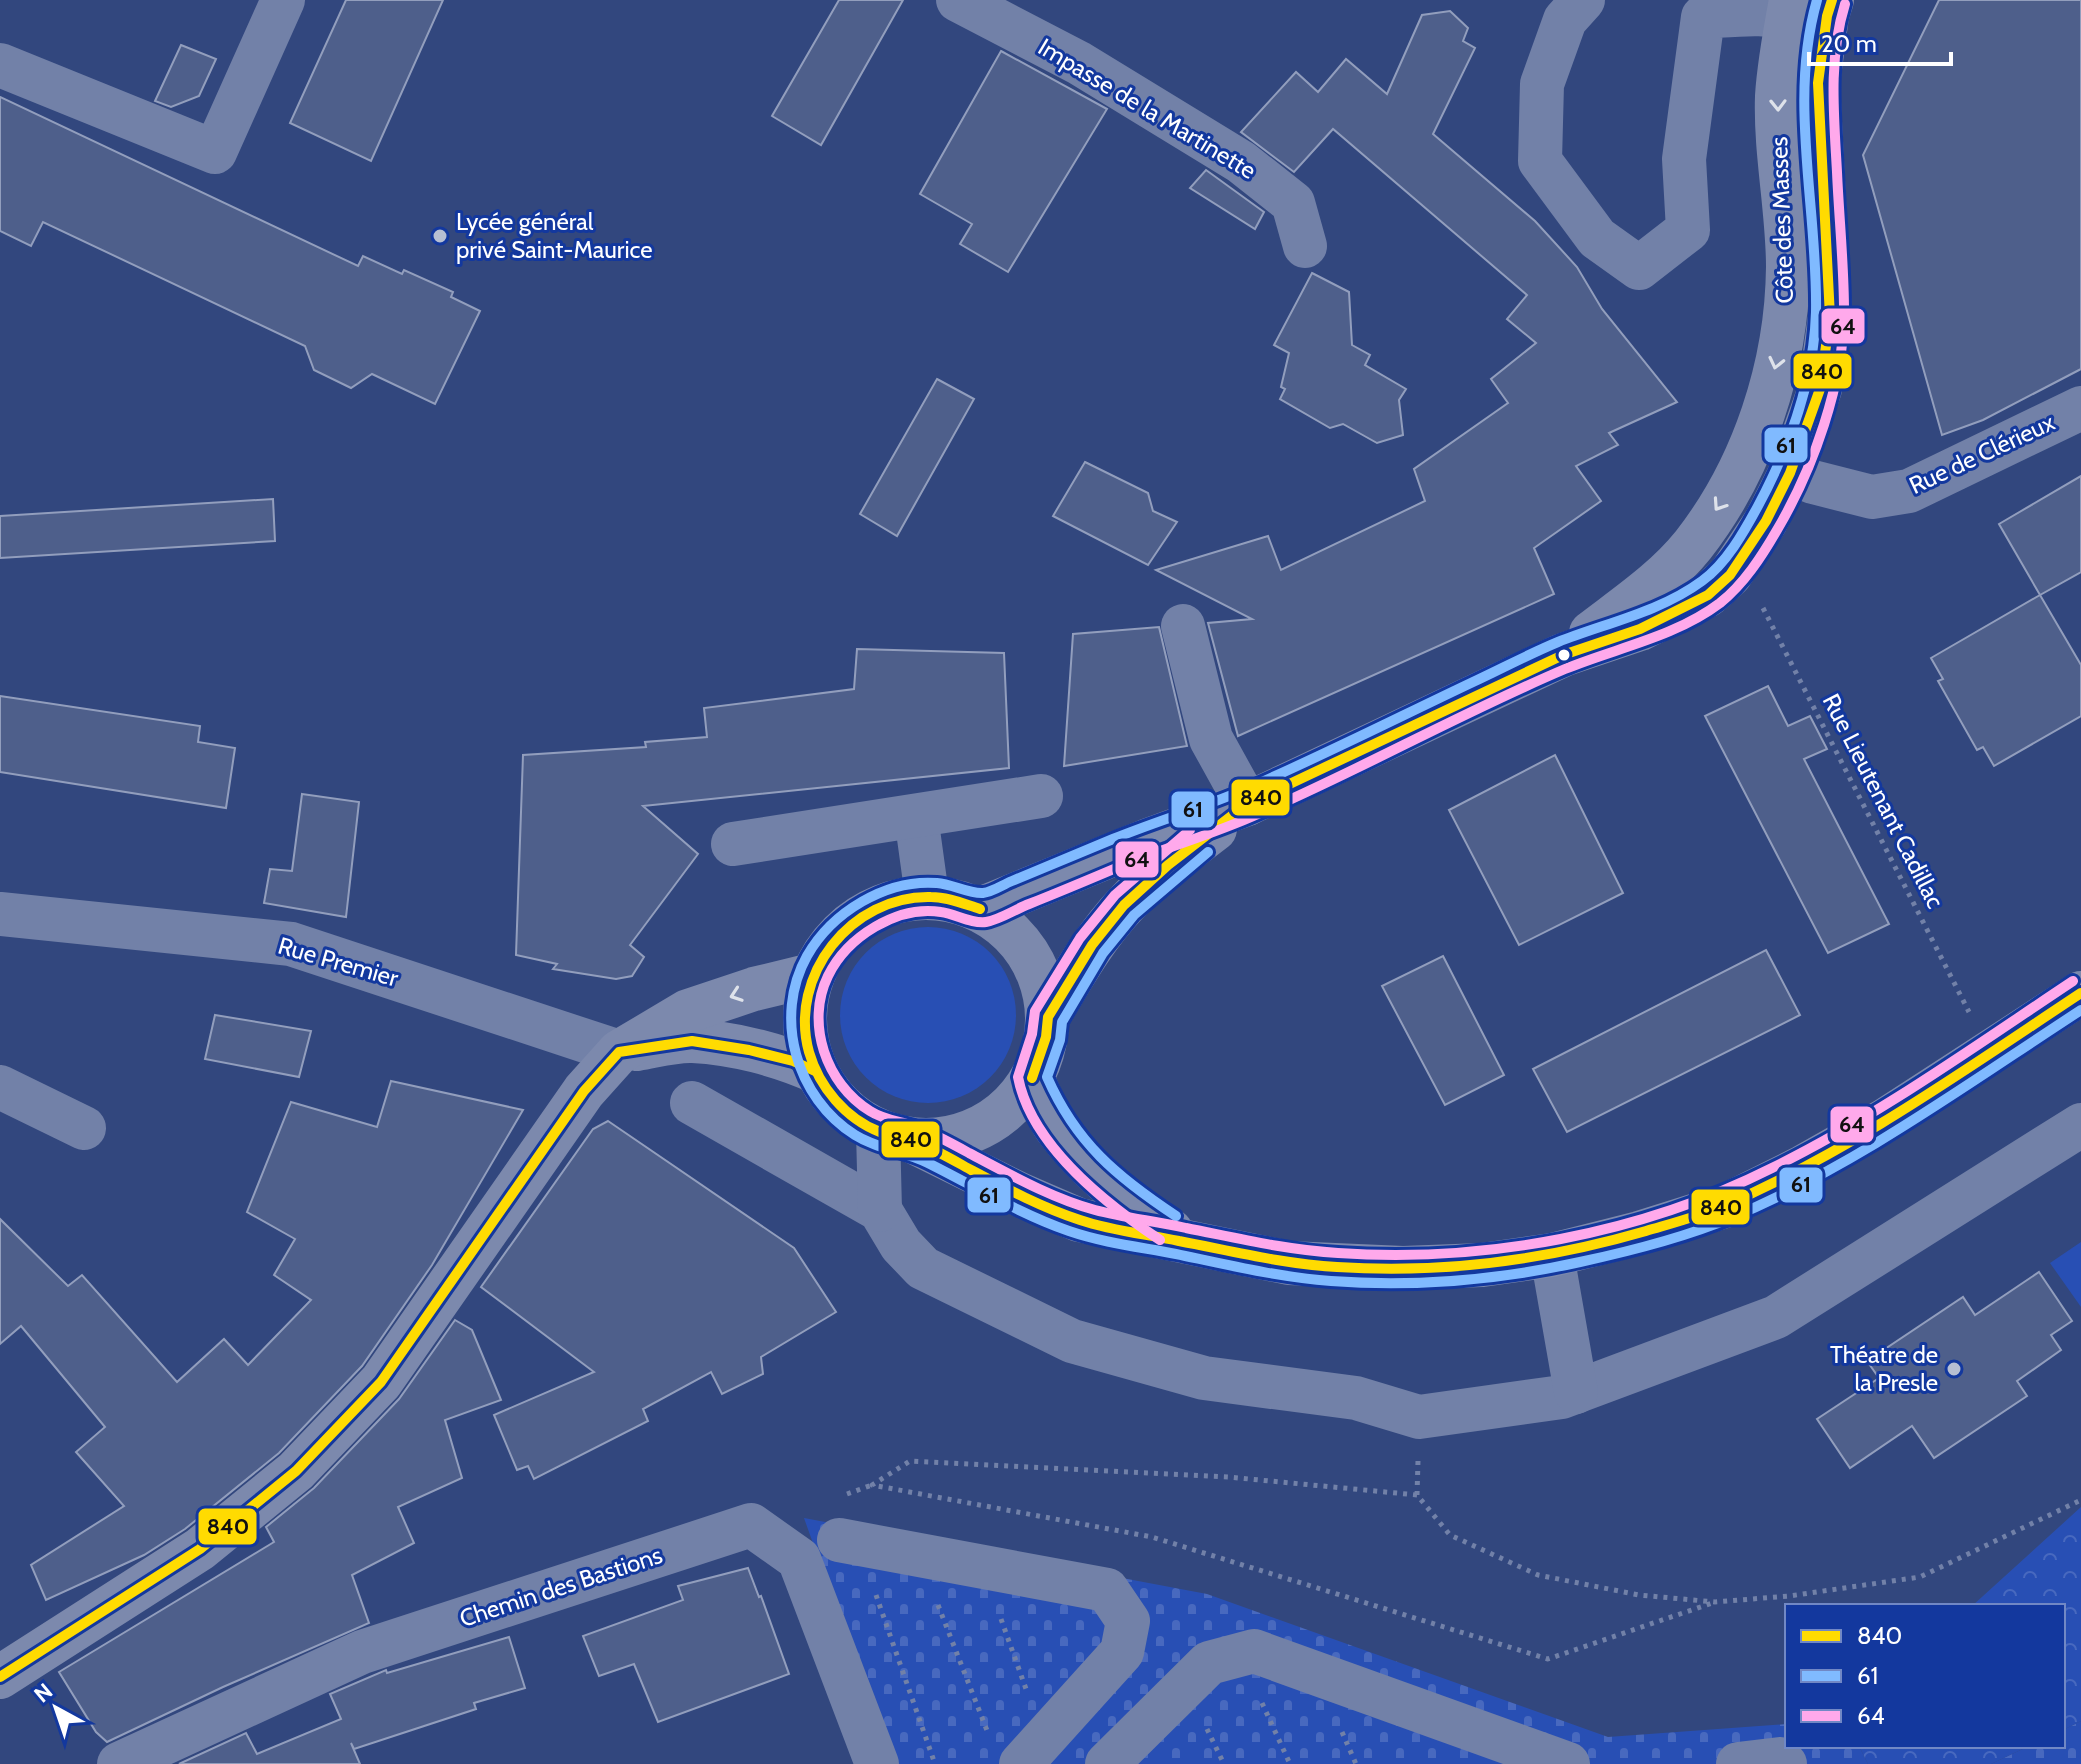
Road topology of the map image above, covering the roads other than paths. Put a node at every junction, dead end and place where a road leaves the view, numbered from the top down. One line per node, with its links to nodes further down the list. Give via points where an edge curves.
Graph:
1 (283, 0): 6 (street, via 215,152)
2 (958, 0): 8 (street, Impasse de la Martinette, via 1079,63 1241,162 1293,203)
3 (1583, 0): 5 (street, via 1565,20 1542,84 1540,161 1597,238 1639,268 1688,230 1684,159 1703,17)
4 (1832, 0): 7 (main road, Côte des Masses, via 1818,83)
5 (1790, 8): 7 (street, via 1807,43 1807,113); 12 (main road, Côte des Masses, one-way to 12, via 1777,99 1788,265 1785,324 1755,436 1729,492 1692,546 1659,580)
6 (0, 65)
7 (1822, 176): 10 (main road, Côte des Masses, via 1830,317 1820,389)
8 (1305, 246)
9 (2081, 408): 10 (street, Rue de Clérieux, via 1909,491 1872,497)
10 (1790, 473): 12 (main road, Côte des Masses, via 1730,575 1708,595 1640,629)
11 (1183, 626): 14 (street, via 1211,739)
12 (1563, 655): 14 (main road)
13 (1041, 796): 15 (street)
14 (1247, 804): 18 (main road); 22 (main road, via 1124,905 1092,945)
15 (916, 816): 16 (street); 17 (street)
16 (733, 844)
17 (927, 896): 18 (main road); 20 (main road, via 861,916 832,941)
18 (980, 909): 22 (main road, via 1029,953)
19 (0, 914): 23 (street, Rue Premier, via 291,944)
20 (812, 975): 23 (main road, one-way to 23, via 688,1011); 24 (main road, via 804,1007)
21 (2081, 993): 33 (main road, via 1884,1121 1725,1206)
22 (1048, 1017): 25 (main road)
23 (619, 1052): 24 (main road, via 692,1041 749,1050); 36 (main road, via 584,1091 381,1382 296,1471 200,1549)
24 (815, 1071): 30 (main road, via 831,1097 853,1117)
25 (1032, 1078): 30 (main road, via 1010,1107 980,1128 946,1139); 32 (main road, via 1055,1126 1100,1177)
26 (0, 1087): 29 (street)
27 (692, 1103): 31 (street)
28 (2081, 1125): 34 (street, via 1776,1317)
29 (84, 1128)
30 (894, 1135): 31 (street); 32 (main road, via 1079,1220)
31 (880, 1210): 34 (street, via 923,1268 1072,1341 1204,1378 1356,1398 1419,1417)
32 (1190, 1243): 33 (main road, via 1289,1263 1357,1267 1482,1265)
33 (1552, 1255): 34 (street)
34 (1576, 1392)
35 (848, 1541): 37 (street, via 1107,1590 1128,1621 1122,1652)
36 (0, 1677)
37 (1018, 1746)
38 (1478, 1746): 41 (street, via 1254,1651 1209,1663); 42 (street)
39 (119, 1764): 40 (street, Chemin des Bastions, via 362,1652 751,1525 799,1559)
40 (877, 1764)
41 (1107, 1764)
42 (1568, 1764)
43 (1738, 1764): 44 (street, via 1780,1759)
44 (1785, 1764)

